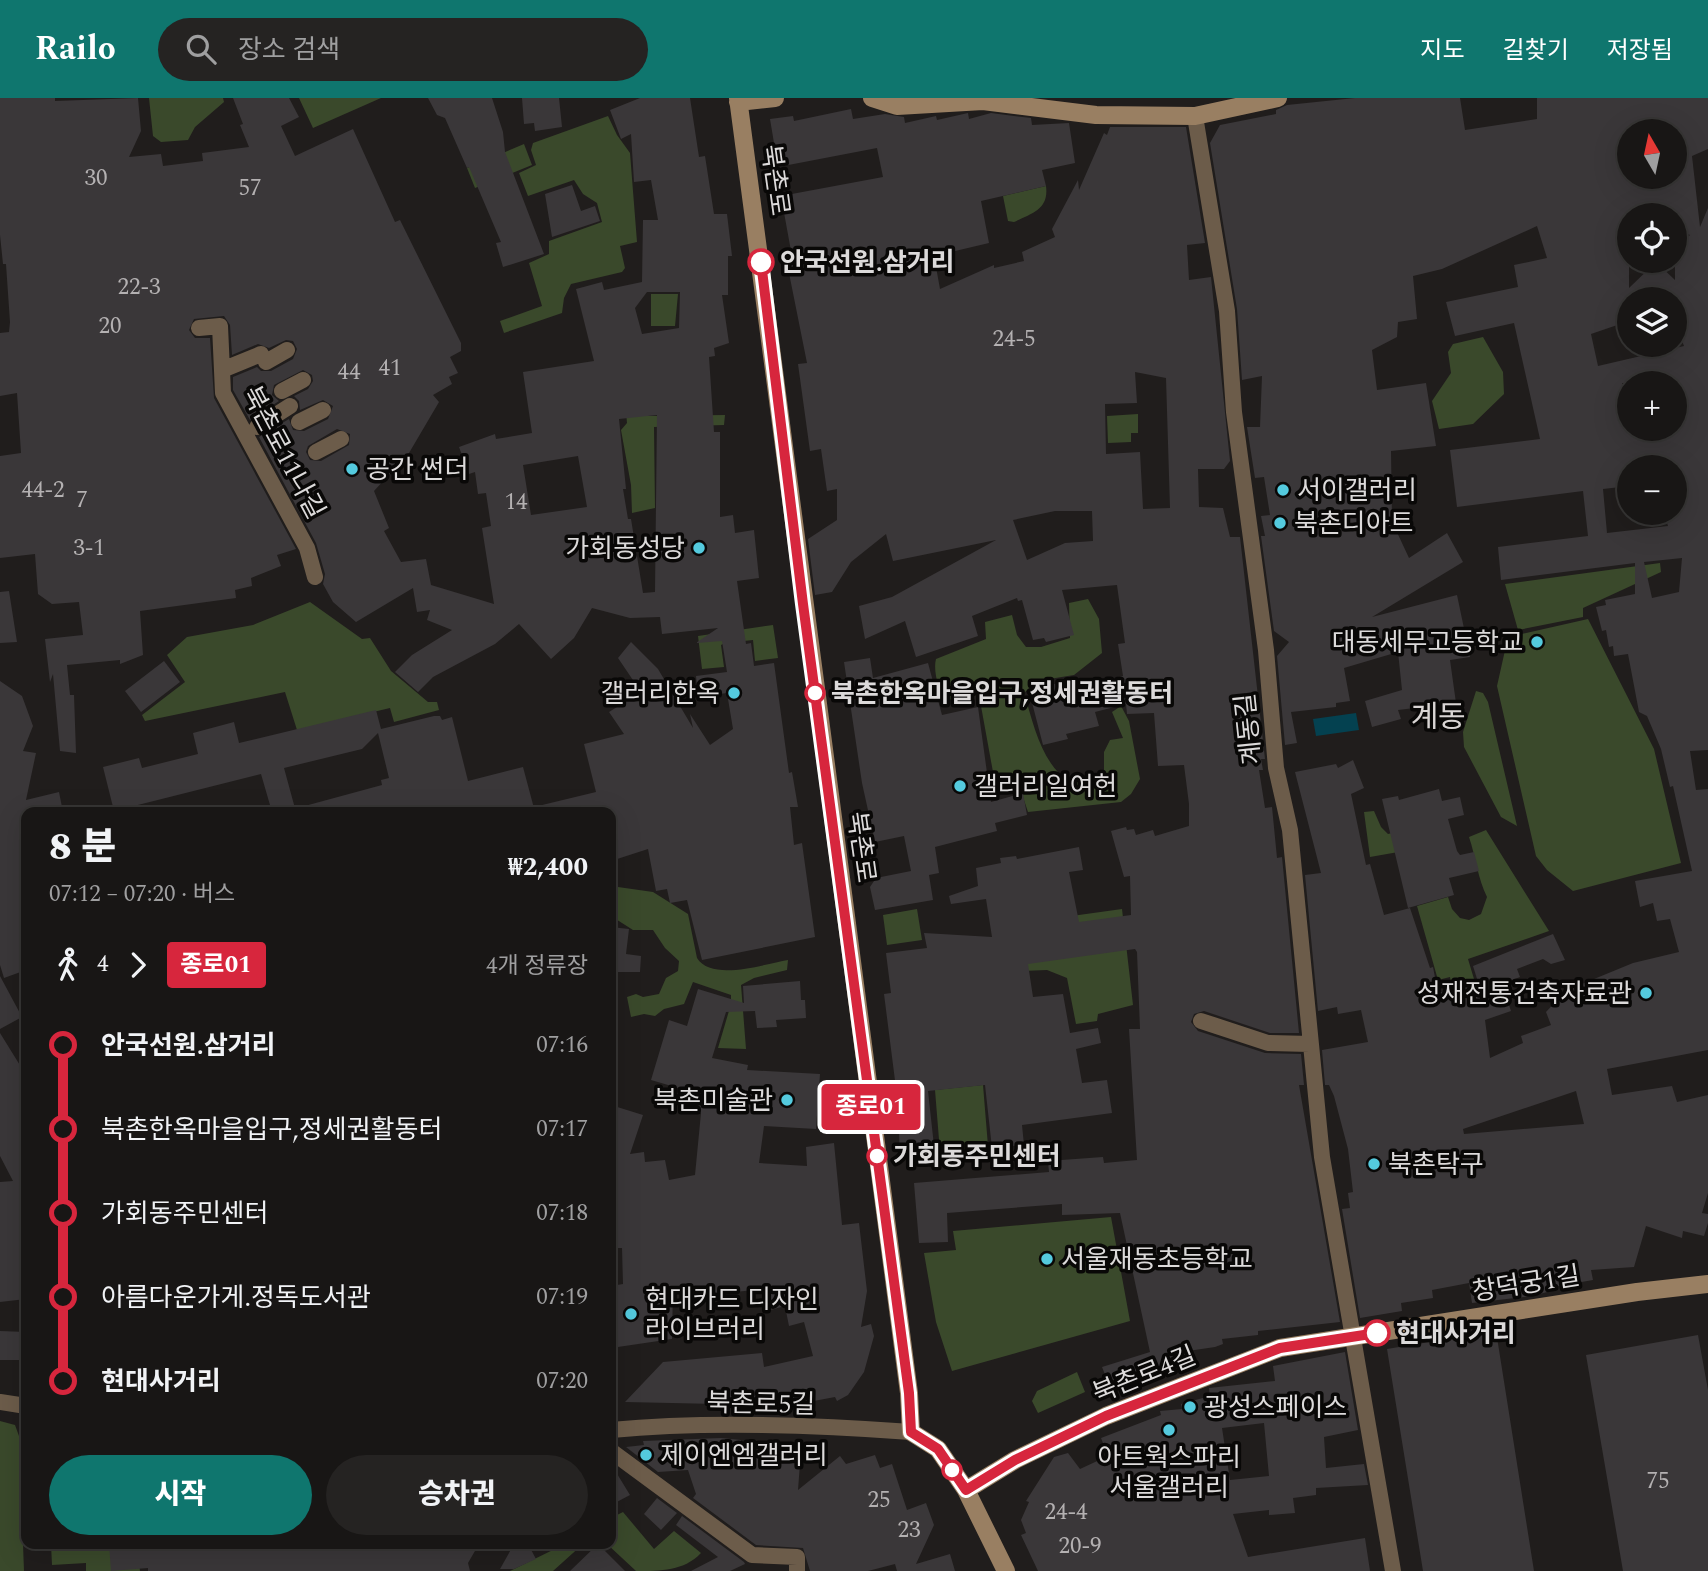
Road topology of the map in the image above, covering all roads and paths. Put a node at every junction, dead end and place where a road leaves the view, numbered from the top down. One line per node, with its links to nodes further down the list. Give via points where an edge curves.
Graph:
1 (775, 98): 4 (street)
2 (872, 98): 5 (street, via 897,106 983,101 1096,115)
3 (1278, 98): 5 (street)
4 (738, 100): 23 (street, 북촌로)
5 (1195, 116): 17 (street, 계동길, via 1227,311 1240,465 1263,625 1276,768 1290,830)
6 (199, 328): 8 (street, 북촌로11나길, via 220,326)
7 (287, 350): 8 (street)
8 (222, 370): 15 (street, 북촌로11나길, via 223,393 307,548)
9 (303, 380): 12 (street)
10 (323, 410): 11 (street)
11 (299, 422)
12 (257, 427)
13 (341, 439): 14 (street)
14 (316, 452)
15 (315, 577)
16 (1201, 1021): 17 (street, via 1268,1043)
17 (1310, 1044): 19 (street, 계동길, via 1322,1157)
18 (1708, 1284): 19 (street, 창덕궁1길)
19 (1352, 1336): 25 (street, 북촌로4길, via 1280,1348 1106,1416 1015,1460); 28 (street, 계동길)
20 (0, 1402): 21 (street)
21 (21, 1405)
22 (616, 1430): 23 (street, 북촌로5길, via 652,1426)
23 (911, 1432): 25 (street, via 938,1449)
24 (616, 1455): 26 (street, via 752,1555)
25 (966, 1490): 27 (street)
26 (802, 1561)
27 (1006, 1571)
28 (1393, 1571)

